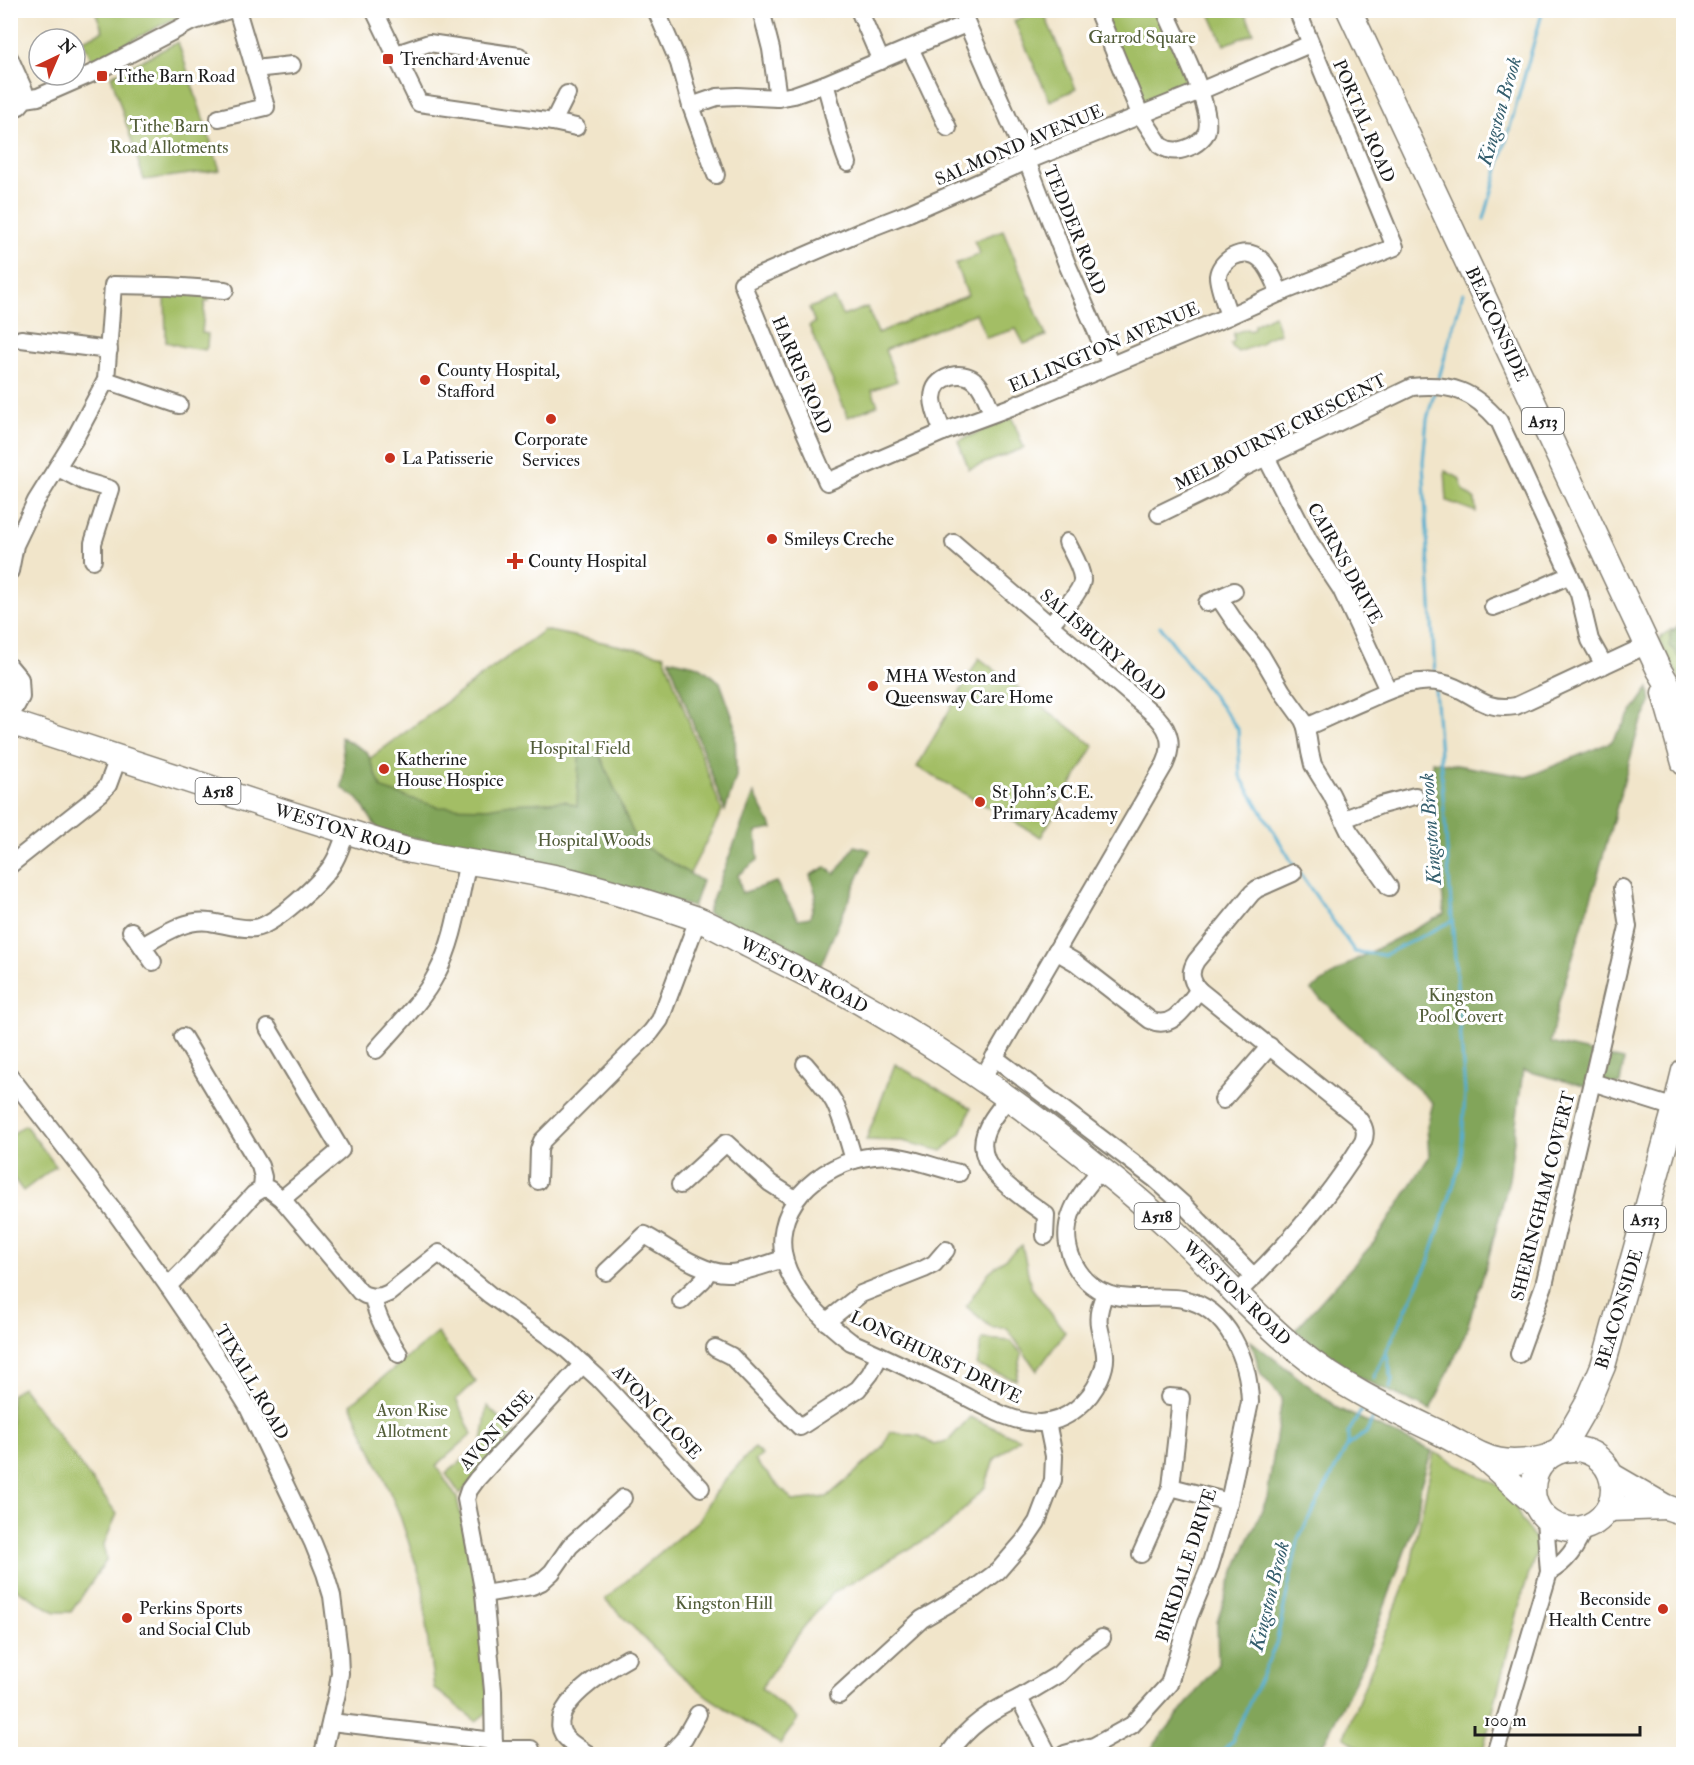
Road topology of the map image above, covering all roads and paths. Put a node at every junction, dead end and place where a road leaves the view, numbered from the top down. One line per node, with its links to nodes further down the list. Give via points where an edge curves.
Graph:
1 (229, 10): 24 (street, via 191,22 93,74)
2 (237, 10): 19 (street)
3 (375, 10): 14 (street)
4 (656, 10): 25 (street, via 679,63)
5 (761, 10): 23 (street)
6 (859, 10): 17 (street)
7 (1096, 10): 27 (street)
8 (1165, 10): 21 (street)
9 (1297, 10): 12 (street, PORTAL ROAD)
10 (1349, 10): 59 (highway, BEACONSIDE / A513)
11 (964, 17): 13 (street); 32 (street, TEDDER ROAD)
12 (1310, 44): 21 (street, SALMOND AVENUE); 35 (street, PORTAL ROAD)
13 (910, 48): 17 (street); 31 (street)
14 (396, 54): 15 (street, via 429,43); 29 (street, via 419,103)
15 (519, 56)
16 (10, 59): 24 (street)
17 (881, 61): 20 (street)
18 (292, 65): 19 (street)
19 (254, 69): 28 (street, via 266,107)
20 (825, 84): 23 (street); 33 (street)
21 (1200, 91): 27 (street, SALMOND AVENUE); 27 (street, via 1208,117 1206,135 1180,151 1161,146)
22 (567, 94): 29 (street)
23 (778, 98): 25 (street, via 717,97)
24 (25, 99): 26 (street)
25 (690, 106): 34 (street)
26 (10, 110)
27 (1140, 114): 32 (street, SALMOND AVENUE)
28 (219, 118)
29 (553, 122): 30 (street)
30 (576, 127)
31 (948, 128)
32 (1026, 161): 36 (street, SALMOND AVENUE); 42 (street, TEDDER ROAD)
33 (848, 163)
34 (716, 175)
35 (1395, 247): 38 (street, ELLINGTON AVENUE)
36 (742, 283): 49 (street, HARRIS ROAD)
37 (225, 290): 41 (street, via 113,285)
38 (1280, 293): 39 (street, ELLINGTON AVENUE); 39 (street, ELLINGTON AVENUE, via 1261,259 1250,253 1236,255 1228,259 1218,276)
39 (1229, 316): 42 (street, ELLINGTON AVENUE)
40 (21, 339): 41 (street)
41 (109, 350): 43 (street)
42 (1111, 365): 45 (street, ELLINGTON AVENUE)
43 (106, 380): 44 (street); 48 (street)
44 (179, 405)
45 (992, 413): 46 (street, ELLINGTON AVENUE); 46 (street, ELLINGTON AVENUE, via 975,381 952,376 934,389 933,406)
46 (943, 432): 49 (street, ELLINGTON AVENUE)
47 (1266, 457): 50 (street, MELBOURNE CRESCENT); 55 (street, MELBOURNE CRESCENT, via 1412,387 1430,385 1474,396 1499,421); 63 (street, CAIRNS DRIVE, via 1309,542 1341,589)
48 (58, 468): 53 (street, via 110,489 93,543); 54 (street, via 36,501 15,545)
49 (827, 482)
50 (1159, 514)
51 (1067, 542): 58 (street, via 1081,571 1082,583)
52 (954, 543): 58 (street, SALISBURY ROAD)
53 (93, 560)
54 (10, 571)
55 (1570, 574): 57 (street); 60 (street, MELBOURNE CRESCENT, via 1590,640)
56 (1220, 597): 67 (street)
57 (1493, 608)
58 (1050, 625): 81 (street, SALISBURY ROAD, via 1157,717 1170,741 1165,765)
59 (1647, 645): 60 (street); 62 (highway, BEACONSIDE / A513)
60 (1604, 665): 63 (street, via 1528,702 1506,708 1482,704 1445,684 1422,681)
61 (10, 668): 65 (street, via 20,679 21,697)
62 (1659, 670): 64 (highway, BEACONSIDE / A513); 69 (highway, BEACONSIDE / A513)
63 (1388, 690): 67 (street)
64 (1683, 711)
65 (10, 717)
66 (10, 722): 68 (highway, WESTON ROAD / A518)
67 (1306, 727): 71 (street, via 1314,765)
68 (118, 758): 72 (highway, WESTON ROAD / A518); 74 (street, via 101,793)
69 (1683, 763)
70 (1415, 796): 71 (street)
71 (1344, 819): 76 (street)
72 (347, 831): 73 (highway, WESTON ROAD / A518, via 403,849); 80 (street, via 333,865 278,919 254,928 192,922)
73 (468, 862): 78 (highway, WESTON ROAD / A518, via 582,884); 87 (street, via 452,932 437,973)
74 (10, 865)
75 (1293, 873): 83 (street, via 1252,893 1196,961 1191,975)
76 (1389, 888)
77 (1622, 888): 93 (street, SHERINGHAM COVERT, via 1628,927)
78 (698, 919): 92 (highway, WESTON ROAD / A518, via 839,991); 100 (street, via 660,1020 542,1142 538,1150)
79 (131, 931): 80 (street)
80 (142, 946): 82 (street)
81 (1056, 951): 83 (street, via 1157,1023 1169,1022 1177,1016); 88 (street, SALISBURY ROAD)
82 (153, 962)
83 (1199, 990): 86 (street)
84 (268, 1028): 103 (street, via 341,1150)
85 (183, 1037): 102 (street, via 260,1166)
86 (1270, 1046): 95 (street); 110 (street, via 1358,1118 1366,1136 1323,1202)
87 (376, 1050)
88 (994, 1057): 92 (street, SALISBURY ROAD); 110 (street, WESTON ROAD, via 1156,1180)
89 (805, 1064): 97 (street, via 833,1101)
90 (1683, 1071): 96 (highway, BEACONSIDE / A513)
91 (10, 1076): 111 (street, TIXALL ROAD)
92 (982, 1079): 94 (highway, WESTON ROAD / A518)
93 (1592, 1082): 96 (street, SHERINGHAM COVERT); 119 (street, SHERINGHAM COVERT, via 1545,1285)
94 (1008, 1099): 98 (highway, WESTON ROAD / A518); 105 (street, via 985,1133 984,1152 999,1179 1046,1215)
95 (1223, 1100)
96 (1675, 1108): 123 (highway, BEACONSIDE / A513, via 1610,1343)
97 (854, 1160): 99 (street, LONGHURST DRIVE, via 891,1156); 104 (street, LONGHURST DRIVE, via 815,1179)
98 (1101, 1169): 112 (street, BIRKDALE DRIVE, via 1078,1199 1067,1232 1070,1254 1081,1274); 113 (highway, WESTON ROAD / A518, via 1169,1227)
99 (959, 1173)
100 (538, 1181)
101 (680, 1185): 104 (street, via 726,1143 770,1183)
102 (262, 1189): 103 (street, via 270,1189); 111 (street)
103 (282, 1199): 114 (street, via 360,1292)
104 (795, 1199): 107 (street, LONGHURST DRIVE, via 785,1223)
105 (1045, 1236)
106 (946, 1250): 116 (street, via 934,1264 861,1293)
107 (784, 1260): 108 (street, via 728,1273); 116 (street, LONGHURST DRIVE, via 795,1285)
108 (709, 1270): 109 (street, via 645,1235); 115 (street)
109 (606, 1272)
110 (1254, 1277): 113 (street)
111 (168, 1286): 145 (street, TIXALL ROAD, via 247,1405 325,1573 332,1596 340,1673)
112 (1105, 1293): 124 (street, via 1099,1324 1106,1349 1099,1379 1082,1404); 132 (street, BIRKDALE DRIVE, via 1129,1298 1183,1299 1197,1304 1217,1317 1234,1340 1247,1372 1250,1402)
113 (1236, 1294): 127 (highway, WESTON ROAD / A518, via 1300,1353 1333,1377)
114 (373, 1297): 118 (street, via 375,1312); 121 (street, via 389,1293 439,1253)
115 (681, 1301)
116 (826, 1322): 120 (street, LONGHURST DRIVE, via 851,1342)
117 (715, 1348): 120 (street, via 731,1356 800,1428 858,1389)
118 (399, 1354)
119 (1519, 1354)
120 (880, 1355): 124 (street, LONGHURST DRIVE, via 1004,1414 1027,1422)
121 (583, 1364): 130 (street, AVON CLOSE); 139 (street, AVON RISE, via 469,1490 466,1499)
122 (1169, 1397): 129 (street, via 1181,1398)
123 (1586, 1406): 125 (highway, BEACONSIDE / A513); 126 (highway, BEACONSIDE / A513)
124 (1047, 1422): 142 (street, via 1054,1456 1053,1480 1037,1521 1024,1541 998,1571 922,1619)
125 (1590, 1452): 126 (highway, via 1573,1449); 128 (highway)
126 (1554, 1454): 127 (highway, WESTON ROAD / A518, via 1526,1463 1504,1463); 135 (highway, via 1535,1474 1533,1489)
127 (1481, 1456): 135 (highway, WESTON ROAD / A518)
128 (1611, 1475): 133 (highway, via 1614,1491); 134 (highway)
129 (1171, 1487): 132 (street); 137 (street)
130 (700, 1488)
131 (623, 1498): 139 (street, via 570,1546 541,1582)
132 (1229, 1502): 153 (street, BIRKDALE DRIVE, via 1169,1684 1132,1725 1094,1746)
133 (1608, 1509): 134 (highway); 136 (highway, via 1597,1522)
134 (1675, 1510)
135 (1540, 1512): 136 (highway, via 1557,1527); 138 (street)
136 (1583, 1529): 138 (street, via 1579,1542)
137 (1141, 1554)
138 (1549, 1572): 154 (street)
139 (484, 1594): 146 (street, AVON RISE)
140 (1102, 1638): 143 (street, via 1059,1674)
141 (628, 1658): 150 (street, via 603,1673 563,1710 563,1734)
142 (839, 1695)
143 (1019, 1698): 148 (street, via 990,1712); 152 (street)
144 (698, 1714): 151 (street)
145 (331, 1722): 146 (street); 149 (street, TIXALL ROAD)
146 (494, 1748): 147 (street)
147 (531, 1749)
148 (950, 1752)
149 (322, 1755)
150 (588, 1755)
151 (670, 1755)
152 (1048, 1755)
153 (1065, 1755)
154 (1495, 1755)

